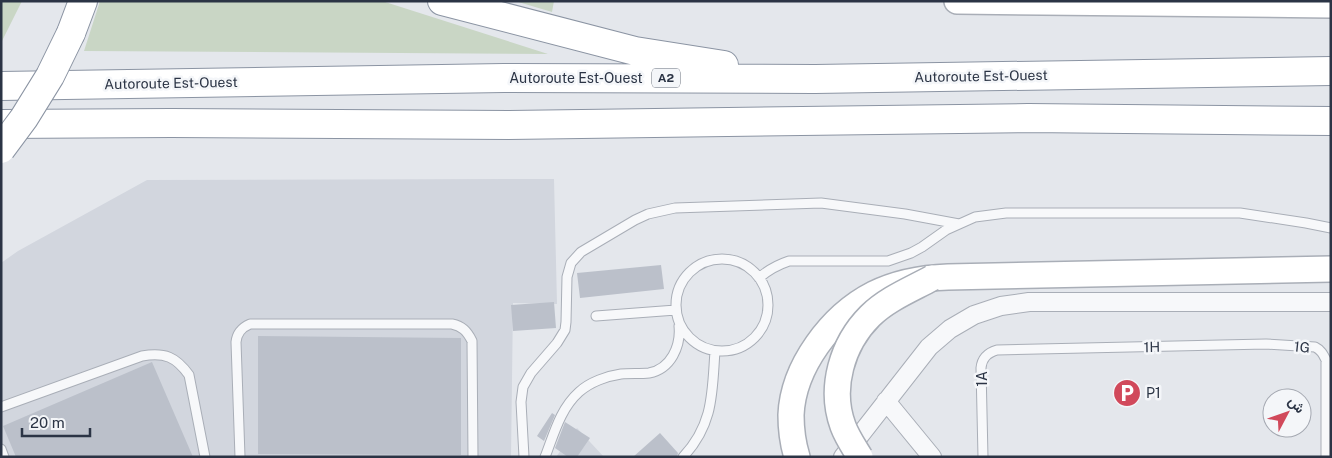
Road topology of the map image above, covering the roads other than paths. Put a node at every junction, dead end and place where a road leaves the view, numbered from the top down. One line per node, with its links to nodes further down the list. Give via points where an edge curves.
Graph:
1 (66, 1): 6 (highway)
2 (83, 1): 6 (highway)
3 (442, 1): 8 (highway, via 635,51)
4 (956, 1): 5 (main road)
5 (1331, 5)
6 (63, 30): 10 (highway); 13 (highway, bridge, via 50,76)
7 (1331, 70): 8 (highway, Autoroute Est-Ouest / A2)
8 (815, 79): 9 (highway, Autoroute Est-Ouest / A2, via 504,78)
9 (1, 86)
10 (1, 119)
11 (1331, 122): 12 (highway, via 1028,118 509,125)
12 (1, 124)
13 (1, 149)
14 (959, 224): 15 (lane, via 1006,213 1240,213); 17 (lane, via 911,253 888,261 789,261 768,270); 33 (lane, via 821,203 675,208 635,220 581,252 571,263 565,330 523,387)
15 (1331, 228)
16 (1331, 269): 18 (main road)
17 (759, 278): 20 (lane, via 740,263 717,259 705,262 686,276 676,298); 25 (lane, via 768,300 761,329 738,348)
18 (932, 278): 36 (main road, bridge, via 874,294 849,310 827,332 809,357 797,385 791,415); 38 (main road, bridge, via 871,316 859,328 843,358 839,375 839,409 843,426)
19 (1331, 302): 26 (street, via 1029,302 1001,306 974,315 928,347)
20 (676, 310): 21 (lane); 22 (lane)
21 (596, 316)
22 (679, 322): 25 (lane, via 693,341); 34 (lane, via 678,345 673,356 659,369 606,378 580,392 559,420)
23 (1266, 344): 24 (lane, 1H); 41 (lane, 1G, via 1315,347 1324,355)
24 (1038, 350): 40 (lane, 1A, via 997,350 985,356 982,362)
25 (715, 351): 35 (lane, via 706,423)
26 (886, 401): 37 (street); 39 (street)
27 (1, 407): 30 (lane, via 142,356 164,355 174,359 189,375)
28 (1, 449): 29 (lane)
29 (4, 457)
30 (205, 457)
31 (240, 457): 32 (lane, via 236,342 240,330 250,324 458,325 472,340)
32 (473, 457)
33 (524, 457)
34 (545, 457)
35 (683, 457)
36 (797, 457)
37 (844, 457)
38 (860, 457)
39 (932, 457)
40 (983, 457)
41 (1326, 457)

